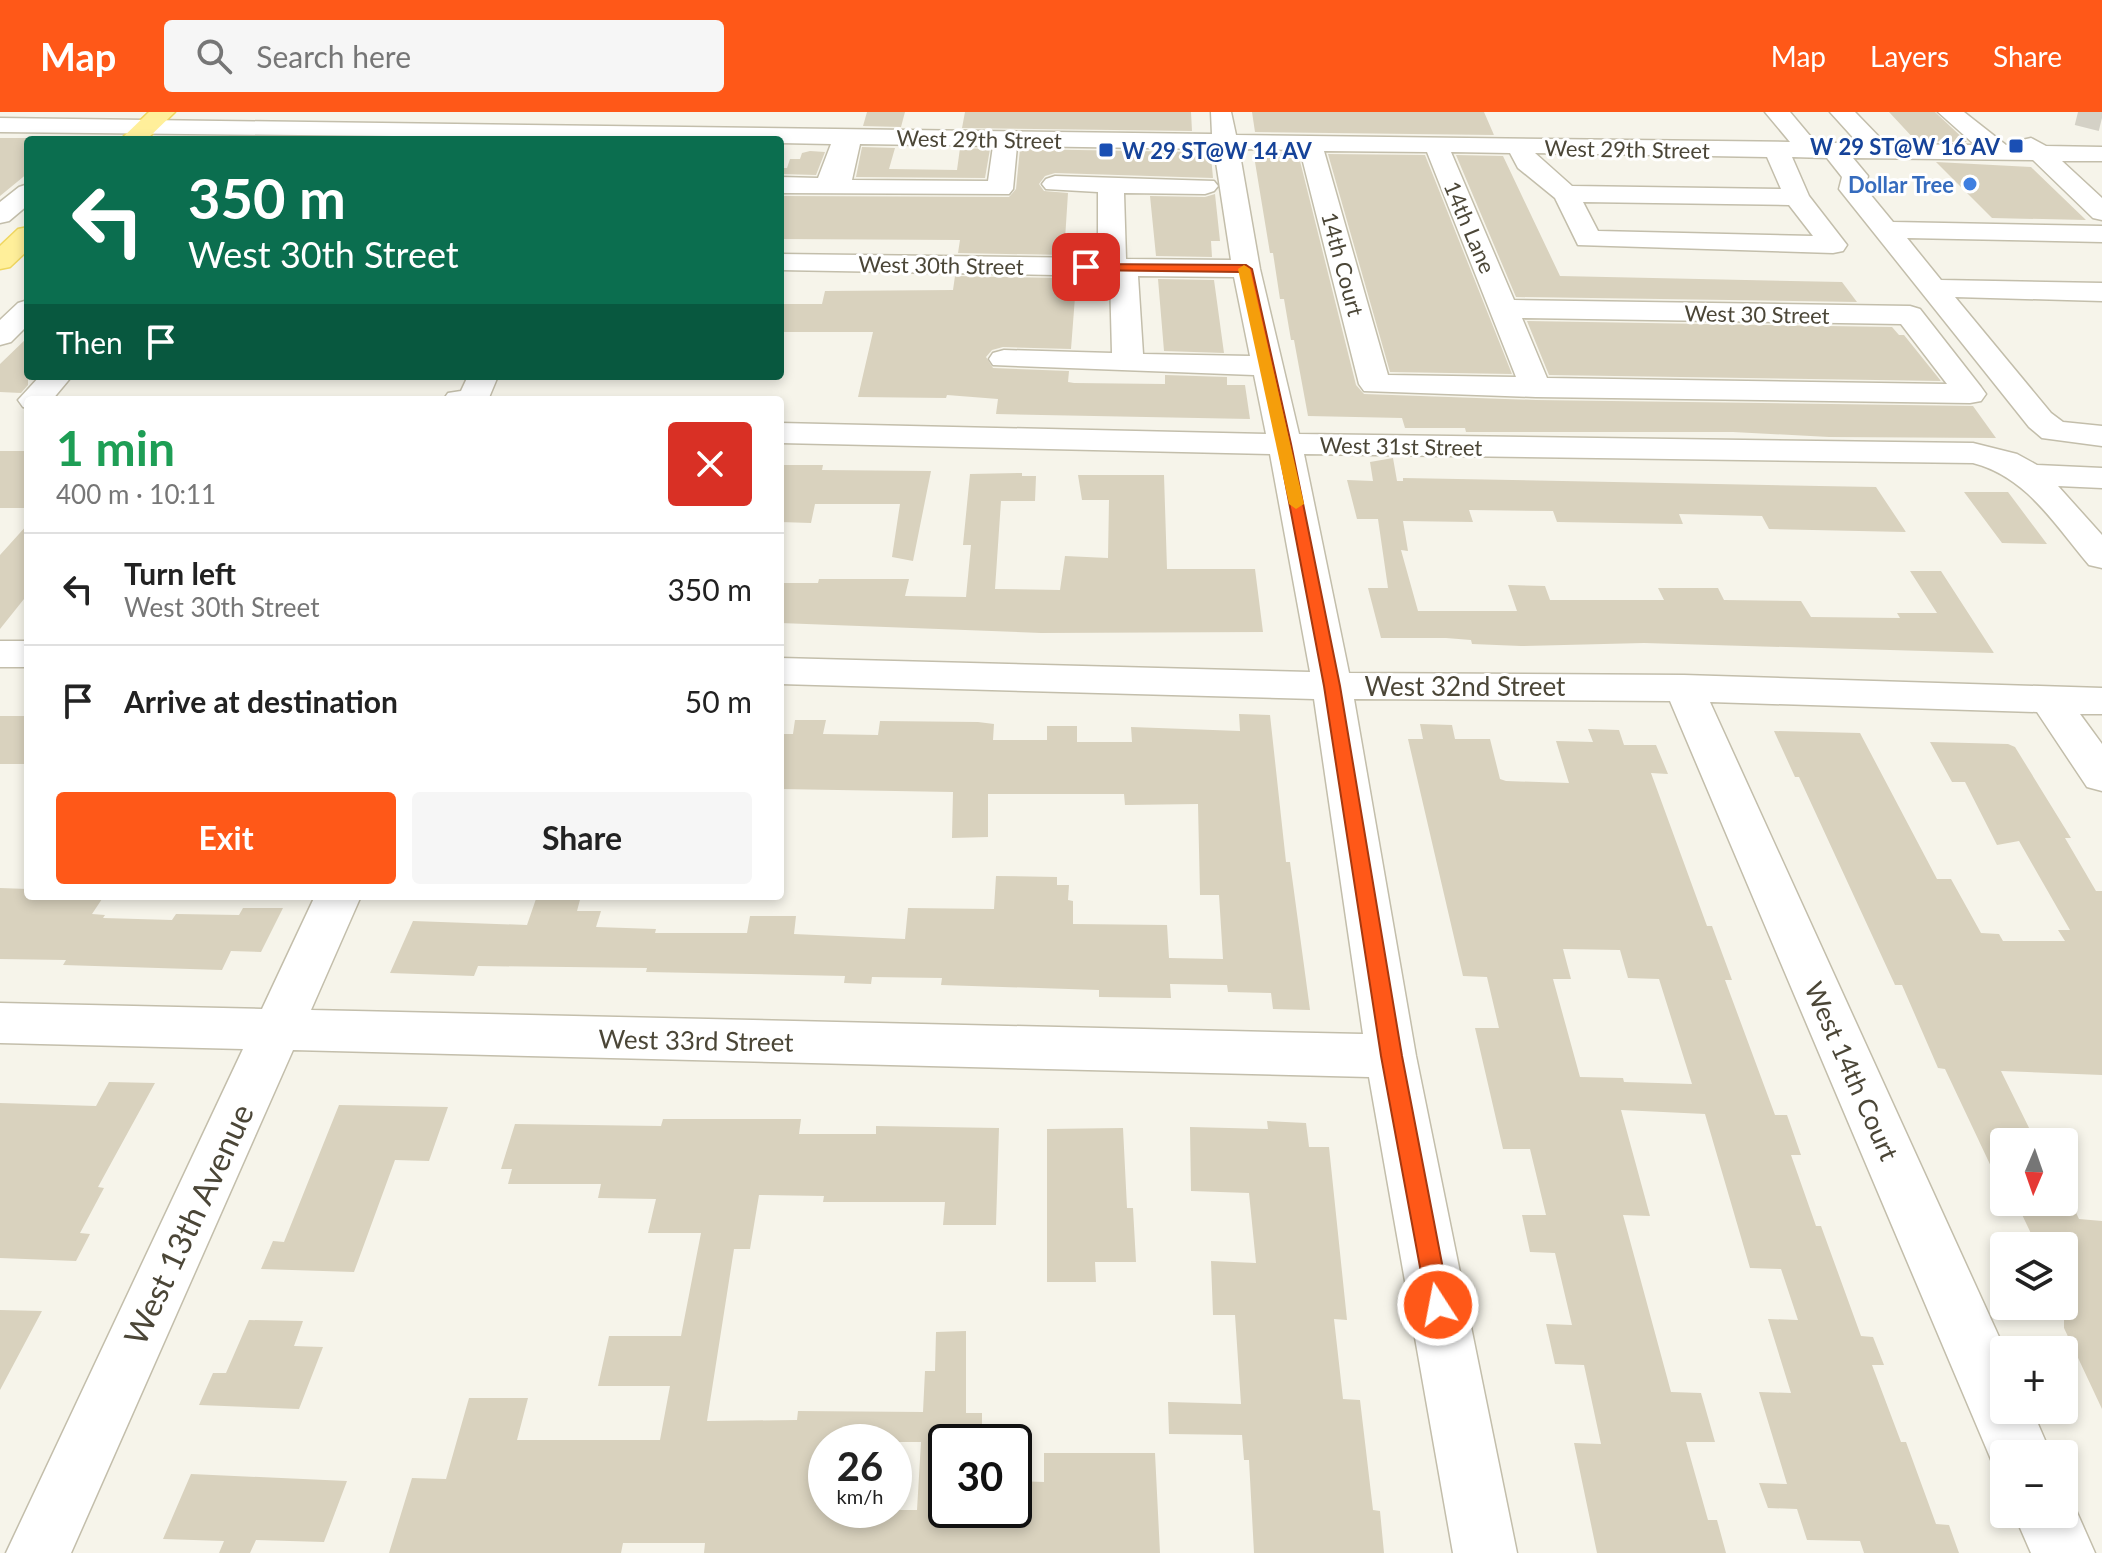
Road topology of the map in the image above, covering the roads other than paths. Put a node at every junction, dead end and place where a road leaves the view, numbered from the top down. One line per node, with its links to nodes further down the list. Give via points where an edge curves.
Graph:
1 (423, 112): 15 (street)
2 (636, 112): 24 (street)
3 (813, 112): 28 (street)
4 (1121, 112): 31 (street)
5 (1777, 112): 40 (street)
6 (1842, 112): 41 (street)
7 (1950, 112): 43 (street)
8 (1379, 116): 33 (street)
9 (1625, 120): 38 (street)
10 (40, 121): 12 (street, West 29th Street); 20 (street, West 29th Street); 37 (street)
11 (905, 124): 18 (street, West 29th Street); 29 (street, West 29th Street)
12 (0, 125)
13 (1546, 125): 36 (street)
14 (147, 126): 20 (street, West 29th Street); 22 (street, West 29th Street)
15 (402, 126): 19 (street, West 29th Street); 21 (street, West 29th Street)
16 (1224, 127): 31 (street, West 29th Street); 32 (street, West 29th Street); 59 (street)
17 (1896, 127): 42 (street)
18 (1005, 128): 29 (street, via 1000,189 838,187); 31 (street, West 29th Street)
19 (338, 129): 23 (street, West 29th Street)
20 (99, 133)
21 (479, 133): 25 (street, West 29th Street); 25 (street, via 492,113 583,113)
22 (202, 134): 23 (street, West 29th Street)
23 (255, 135)
24 (623, 135): 25 (street, West 29th Street); 26 (street, West 29th Street)
25 (560, 136)
26 (643, 136)
27 (784, 137): 28 (street, West 29th Street)
28 (806, 137): 29 (street, West 29th Street)
29 (846, 138): 47 (street, via 829,183)
30 (2102, 140): 44 (street, via 2027,139)
31 (1121, 141)
32 (1310, 143): 33 (street, West 29th Street); 69 (street, 14th Court, via 1375,384)
33 (1390, 144): 34 (street, West 29th Street)
34 (1436, 145): 35 (street, West 29th Street); 64 (street, 14th Lane)
35 (1519, 147): 36 (street, West 29th Street); 50 (street, via 1527,163)
36 (1559, 148): 38 (street, West 29th Street)
37 (10, 149)
38 (1644, 149): 39 (street, West 29th Street)
39 (1777, 151): 40 (street, West 29th Street); 52 (street)
40 (1822, 152): 41 (street, West 29th Street); 55 (street, via 1855,176 1852,189)
41 (1880, 152): 42 (street, West 29th Street)
42 (1924, 152): 43 (street, West 29th Street)
43 (2000, 153): 44 (street, West 29th Street)
44 (2040, 154): 45 (street, West 29th Street); 53 (street)
45 (2102, 154)
46 (1055, 184): 48 (street)
47 (784, 185)
48 (1111, 185): 49 (street); 58 (street)
49 (1205, 186)
50 (1566, 194): 52 (street); 52 (street, via 1588,239 1833,245)
51 (24, 195): 54 (street)
52 (1797, 197)
53 (2102, 212)
54 (0, 215)
55 (1885, 230): 56 (street); 62 (street)
56 (2102, 234)
57 (784, 262): 58 (street, West 30th Street)
58 (1118, 268): 59 (street, West 30th Street); 66 (street)
59 (1246, 269): 67 (street)
60 (784, 287): 61 (street)
61 (820, 287)
62 (1933, 288): 63 (street); 74 (street, via 2040,420 2054,431)
63 (2102, 292)
64 (1504, 309): 69 (street, 14th Lane); 69 (street, West 30 Street, via 1910,315 1970,394)
65 (1004, 359): 66 (street)
66 (1128, 362): 67 (street)
67 (1267, 366): 75 (street)
68 (53, 380): 70 (street)
69 (1536, 388)
70 (38, 396)
71 (784, 404): 72 (street)
72 (826, 404)
73 (784, 433): 75 (street, West 31st Street)
74 (2102, 436)
75 (1285, 444): 76 (street, West 31st Street, via 1973,453 2005,461); 82 (street)
76 (2030, 475): 77 (street); 78 (street)
77 (2095, 485)
78 (2102, 556)
79 (0, 654): 80 (street)
80 (24, 654)
81 (784, 671): 82 (street, West 32nd Street)
82 (1332, 686): 83 (street, West 32nd Street); 90 (street)
83 (1684, 688): 84 (street, West 32nd Street); 91 (street, West 14th Court)
84 (2049, 699): 85 (street, West 32nd Street); 86 (street)
85 (2102, 701)
86 (2102, 776)
87 (336, 900): 89 (street, West 13th Avenue)
88 (0, 1023): 89 (street, West 33rd Street)
89 (276, 1030): 90 (street, West 33rd Street); 93 (street, West 13th Avenue)
90 (1391, 1056): 94 (street)
91 (2014, 1440)
92 (2052, 1528): 95 (street)
93 (38, 1553)
94 (1485, 1553)
95 (2063, 1553)

